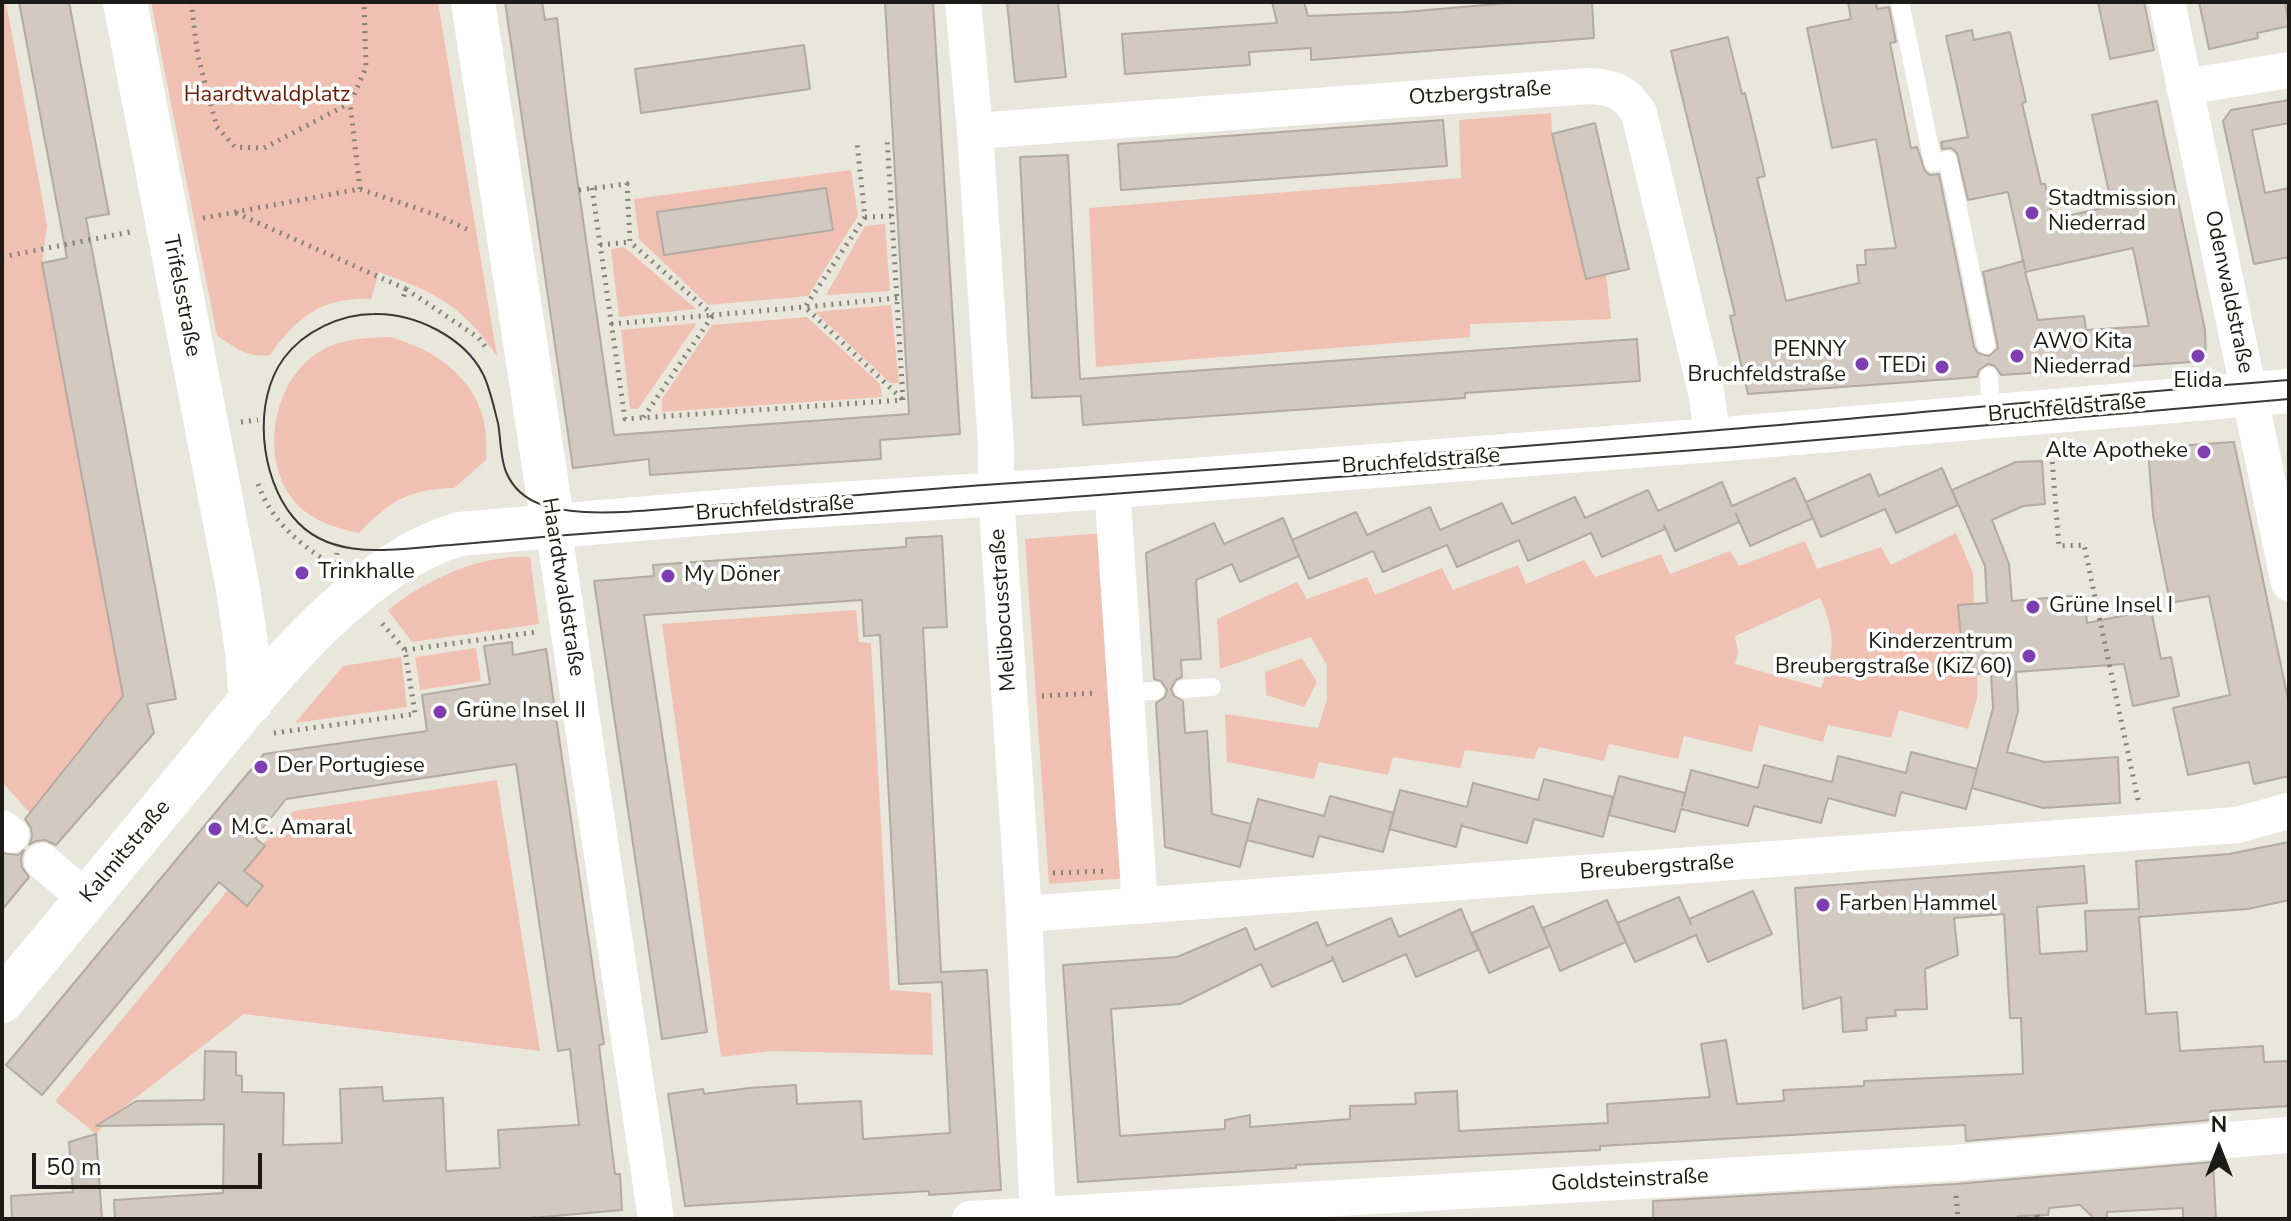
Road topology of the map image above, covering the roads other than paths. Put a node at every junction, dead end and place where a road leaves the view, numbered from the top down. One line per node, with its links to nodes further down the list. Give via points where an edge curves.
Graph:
1 (125, 2): 16 (street, Trifelsstraße)
2 (473, 2): 14 (street, Haardtwaldstraße)
3 (963, 2): 8 (street, Melibocusstraße)
4 (1900, 2): 9 (lane, via 1933,163 1948,160)
5 (2167, 2): 7 (street, Odenwaldstraße)
6 (2289, 70): 7 (street)
7 (2184, 87): 10 (street, Odenwaldstraße)
8 (975, 131): 11 (street, Otzbergstraße, via 1588,86 1623,92 1639,113); 13 (street, Melibocusstraße)
9 (1986, 345)
10 (2269, 393): 11 (street, Bruchfeldstraße, via 1990,396); 15 (street, Odenwaldstraße)
11 (1713, 440): 12 (street, Bruchfeldstraße)
12 (1112, 486): 13 (street, Bruchfeldstraße); 24 (street, via 1140,691)
13 (996, 495): 14 (street, Bruchfeldstraße); 25 (street, Melibocusstraße)
14 (553, 525): 17 (street, via 441,539 384,571); 29 (street, Haardtwaldstraße)
15 (2289, 583)
16 (238, 589): 17 (street, via 269,622 287,628); 20 (street, Trifelsstraße)
17 (321, 626): 20 (street)
18 (1212, 687): 19 (lane)
19 (1183, 689)
20 (262, 718): 23 (street, Kalmitstraße)
21 (2289, 811): 24 (street, Breubergstraße, via 2237,825)
22 (42, 861): 23 (street)
23 (87, 899): 26 (street, Kalmitstraße)
24 (1140, 906): 25 (street, Breubergstraße)
25 (1024, 914): 28 (street, Melibocusstraße)
26 (2, 1001)
27 (2289, 1135): 28 (street, Goldsteinstraße, via 1938,1164)
28 (1038, 1216): 30 (street, Goldsteinstraße)
29 (656, 1219)
30 (970, 1219)

